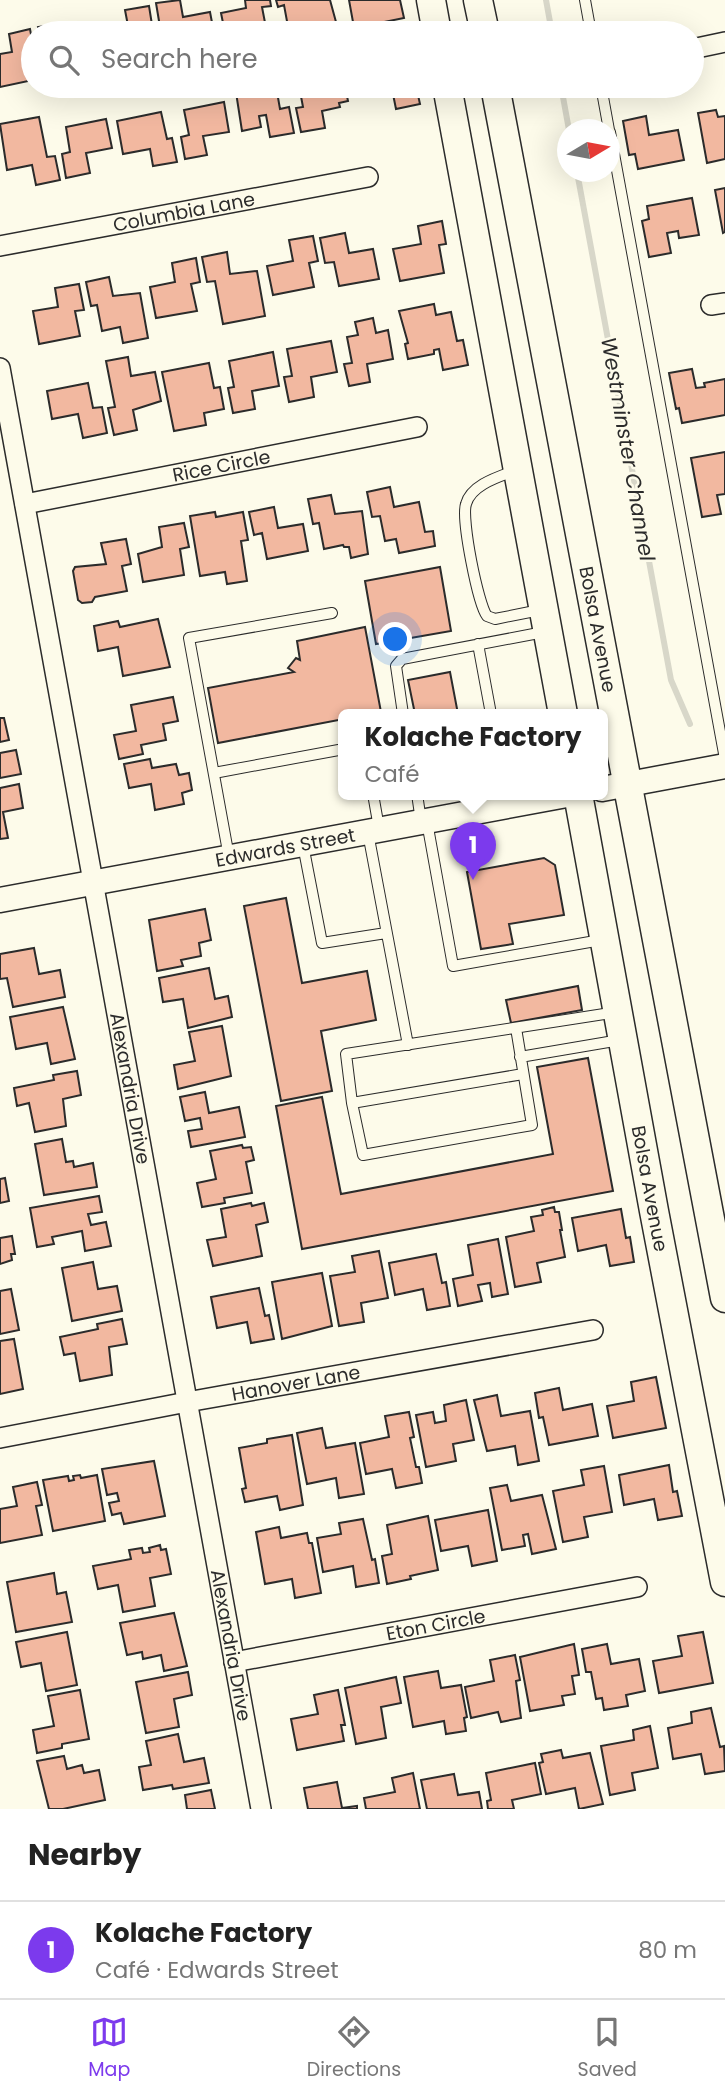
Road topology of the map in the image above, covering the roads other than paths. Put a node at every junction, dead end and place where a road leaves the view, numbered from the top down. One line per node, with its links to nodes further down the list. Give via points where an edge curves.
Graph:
1 (431, 0): 4 (main road)
2 (478, 0): 5 (main road)
3 (585, 0): 6 (lane)
4 (435, 21)
5 (482, 21)
6 (589, 21)
7 (725, 43): 8 (street)
8 (704, 47)
9 (449, 98): 18 (main road)
10 (497, 98): 26 (main road, Bolsa Avenue)
11 (603, 98): 12 (lane)
12 (607, 119)
13 (368, 177): 15 (street, Columbia Lane)
14 (618, 182): 29 (lane)
15 (0, 246)
16 (0, 368): 19 (street, Alexandria Drive)
17 (417, 427): 19 (street, Rice Circle)
18 (518, 469): 21 (main road); 21 (lane, via 479,488 466,502 465,522 487,616)
19 (25, 504): 41 (street, Alexandria Drive)
20 (332, 613): 31 (lane, via 190,638)
21 (546, 620): 22 (lane); 25 (main road)
22 (478, 644): 23 (lane, via 398,662); 24 (lane)
23 (402, 709)
24 (490, 709)
25 (562, 709)
26 (602, 709)
27 (608, 746): 32 (main road, Bolsa Avenue)
28 (338, 750): 31 (lane)
29 (725, 759)
30 (725, 766): 32 (street)
31 (214, 773): 40 (lane)
32 (615, 787): 52 (main road, Bolsa Avenue)
33 (373, 800): 38 (lane)
34 (418, 800): 37 (lane)
35 (507, 800): 37 (street, Edwards Street)
36 (579, 800): 44 (main road, Bolsa Avenue)
37 (424, 822): 38 (street, Edwards Street); 44 (lane, via 453,966)
38 (374, 831): 39 (street, Edwards Street); 43 (lane)
39 (303, 845): 40 (street, Edwards Street); 43 (lane, via 322,943)
40 (229, 858): 41 (street, Edwards Street)
41 (93, 883): 42 (street, Edwards Street); 54 (street, Alexandria Drive)
42 (0, 900)
43 (386, 933): 48 (lane)
44 (604, 940): 45 (main road, Bolsa Avenue)
45 (617, 1012): 46 (lane); 47 (main road, Bolsa Avenue)
46 (516, 1028): 48 (lane); 49 (lane)
47 (623, 1040): 49 (lane); 56 (main road, Bolsa Avenue)
48 (408, 1045): 51 (lane, via 346,1054)
49 (520, 1057): 50 (lane)
50 (523, 1074): 51 (lane); 51 (lane, via 532,1125 363,1155)
51 (352, 1103)
52 (725, 1298)
53 (593, 1331): 54 (street, Hanover Lane)
54 (187, 1402): 55 (street, Hanover Lane); 59 (street, Alexandria Drive)
55 (0, 1438)
56 (717, 1490): 57 (main road, Bolsa Avenue)
57 (725, 1582)
58 (637, 1587): 59 (street, Eton Circle)
59 (234, 1662): 60 (street, Alexandria Drive)
60 (261, 1809)

